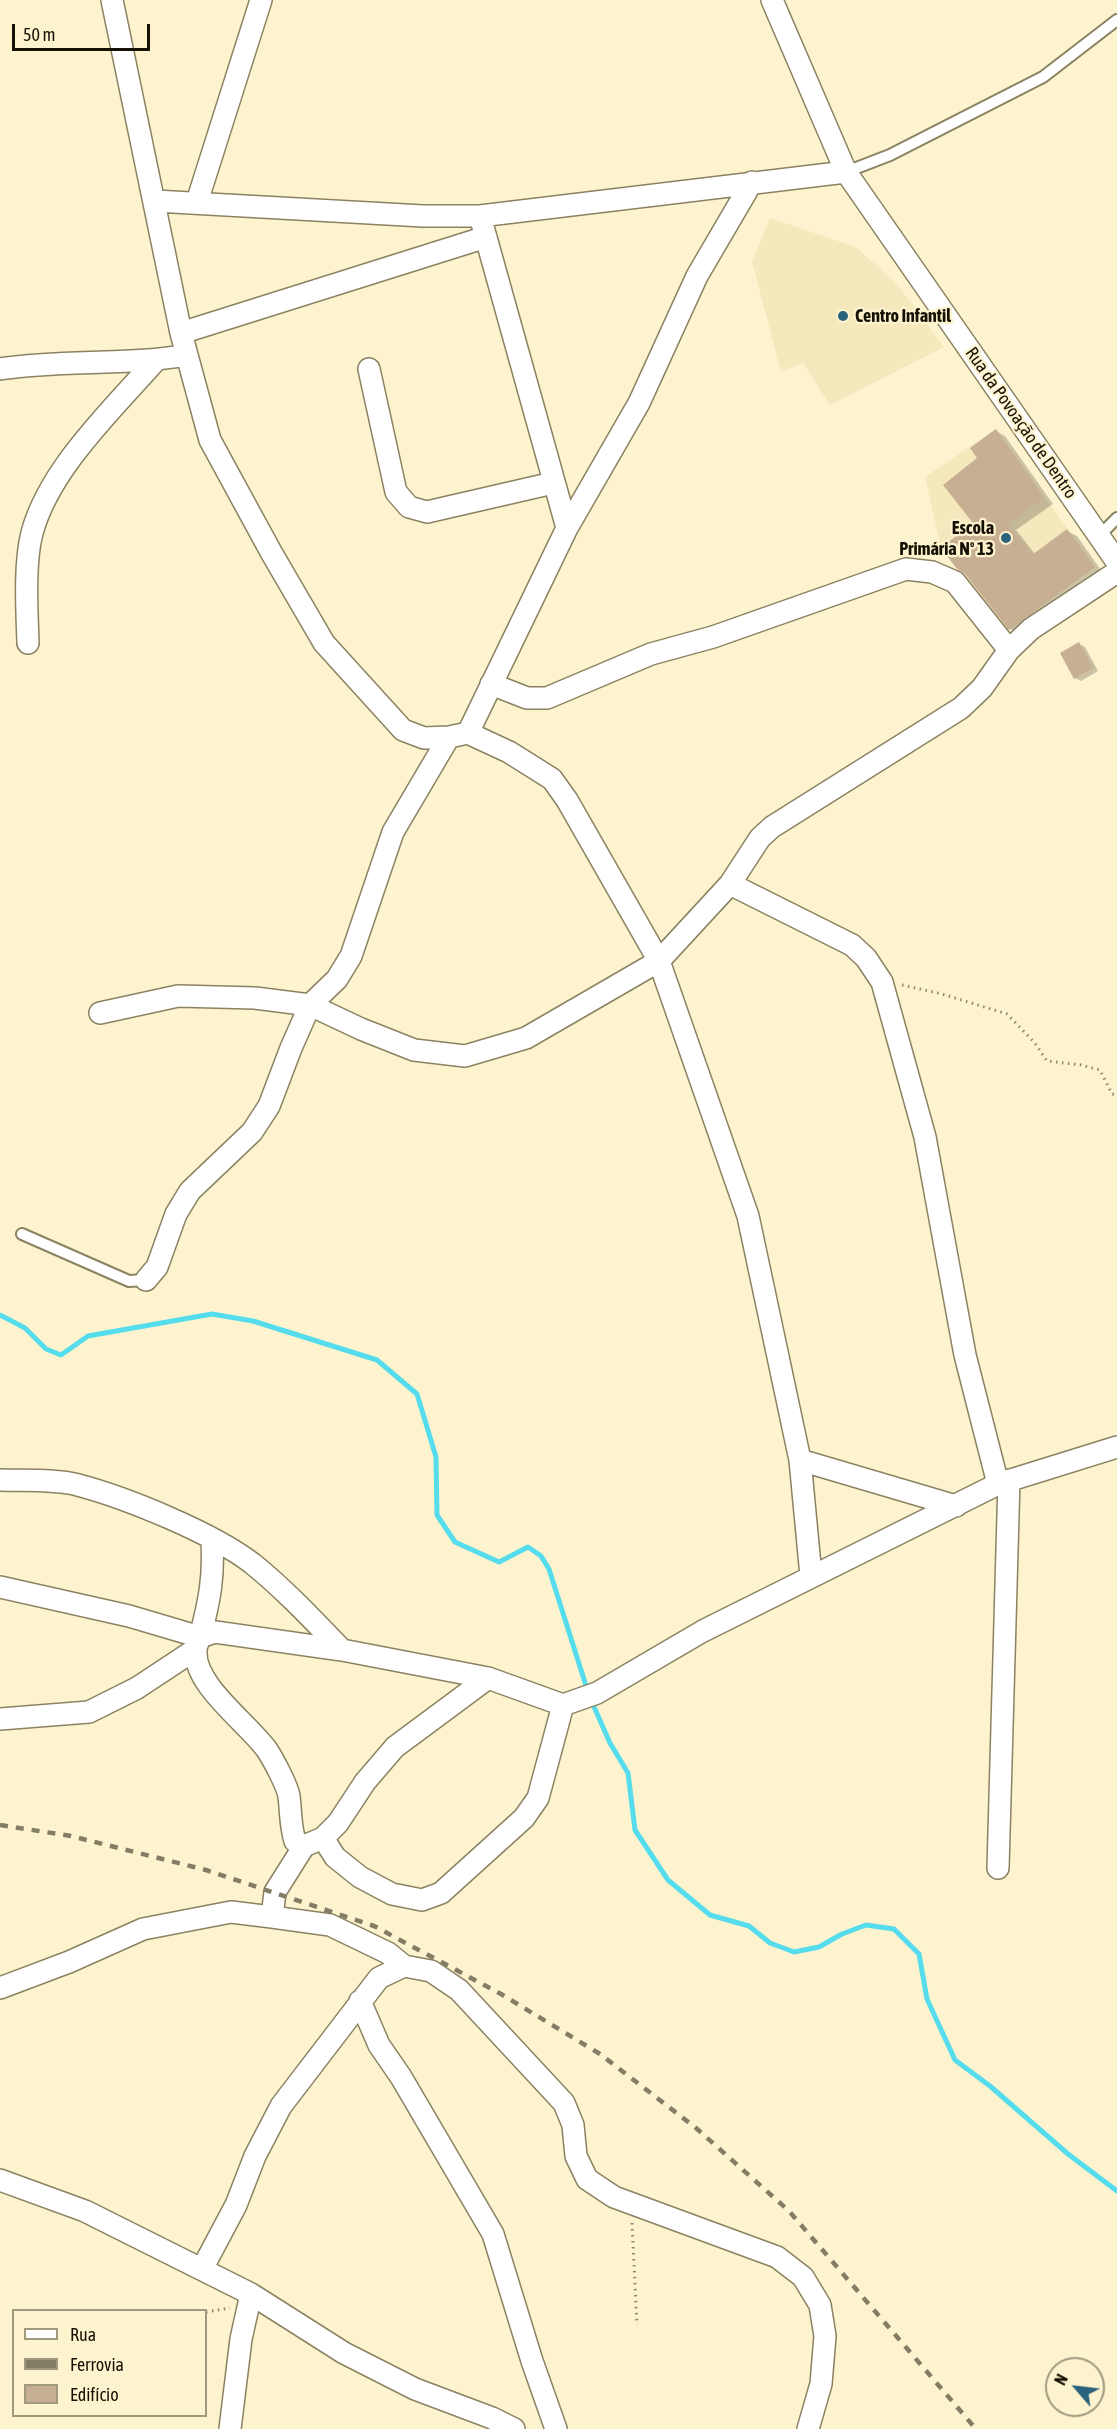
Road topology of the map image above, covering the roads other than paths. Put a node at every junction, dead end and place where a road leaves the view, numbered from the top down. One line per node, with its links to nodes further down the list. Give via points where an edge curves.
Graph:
1 (112, 0): 7 (street)
2 (261, 0): 8 (street)
3 (772, 0): 5 (street, Rua da Povoação de Dentro)
4 (1117, 20): 5 (lane, via 1043,77)
5 (846, 172): 6 (street); 19 (street, Rua da Povoação de Dentro)
6 (752, 182): 9 (street); 18 (street, via 697,276 639,403)
7 (155, 201): 8 (street); 11 (street)
8 (197, 202): 9 (street)
9 (480, 216): 10 (street)
10 (486, 237): 11 (street); 16 (street)
11 (181, 333): 12 (street)
12 (187, 355): 13 (street); 25 (street, via 210,440 324,643 403,730 424,738)
13 (155, 360): 14 (street); 22 (street, via 65,465 46,497 31,534)
14 (0, 369)
15 (369, 369): 16 (street, via 396,492 409,507 427,512)
16 (553, 483): 18 (street)
17 (1117, 518): 19 (lane)
18 (567, 528): 24 (street)
19 (1099, 536): 20 (street, Rua da Povoação de Dentro)
20 (1117, 562)
21 (1117, 572): 23 (street, via 1031,629)
22 (28, 643)
23 (1009, 650): 24 (street, via 955,582 932,572 906,569 713,637 651,654 547,698 527,698); 26 (street, via 982,688 961,708 772,827 760,838)
24 (491, 684): 25 (street)
25 (458, 735): 27 (street, via 509,752 552,779); 28 (street, via 393,832 351,956 337,979)
26 (730, 884): 27 (street); 35 (street, via 852,945 882,982 925,1137 965,1355)
27 (659, 961): 28 (street, via 526,1038 465,1056 414,1050); 33 (street, via 748,1216)
28 (310, 1005): 29 (street, via 255,998 178,996); 31 (street, via 269,1106 252,1132 190,1191 176,1214 157,1267)
29 (100, 1013)
30 (22, 1234): 31 (lane, via 129,1281)
31 (146, 1280)
32 (1117, 1447): 35 (street)
33 (800, 1460): 36 (street); 38 (street)
34 (0, 1480): 37 (street, via 76,1485 123,1500)
35 (1003, 1482): 36 (street); 46 (street)
36 (956, 1506): 38 (street)
37 (212, 1539): 40 (street, via 214,1573); 41 (street, via 251,1563)
38 (811, 1576): 43 (street, via 703,1631 597,1693)
39 (0, 1587): 40 (street, via 129,1616)
40 (198, 1643): 41 (street, via 215,1632); 44 (street, via 137,1688 89,1712); 45 (street, via 198,1664 214,1694 268,1750 288,1793 295,1841)
41 (342, 1650): 42 (street)
42 (488, 1678): 43 (street); 45 (street, via 395,1747 338,1823)
43 (569, 1703): 45 (street, via 538,1798 503,1838 441,1893 422,1900 392,1894 360,1877)
44 (0, 1719)
45 (314, 1842): 47 (street, via 275,1892)
46 (998, 1868)
47 (273, 1917): 48 (street, via 330,1925 387,1953); 49 (street, via 231,1912 143,1929)
48 (404, 1966): 50 (street, via 379,1978); 57 (street, via 431,1971 459,1990 564,2103 573,2125 576,2156 588,2179 614,2197 777,2257 803,2277 820,2305 825,2336 821,2384)
49 (0, 1988)
50 (360, 2001): 52 (street, via 281,2106); 56 (street, via 379,2045 493,2234)
51 (0, 2180): 52 (street, via 85,2211)
52 (202, 2269): 53 (street)
53 (251, 2294): 54 (street); 55 (street, via 344,2353 415,2389)
54 (230, 2429)
55 (514, 2429)
56 (556, 2429)
57 (808, 2429)

